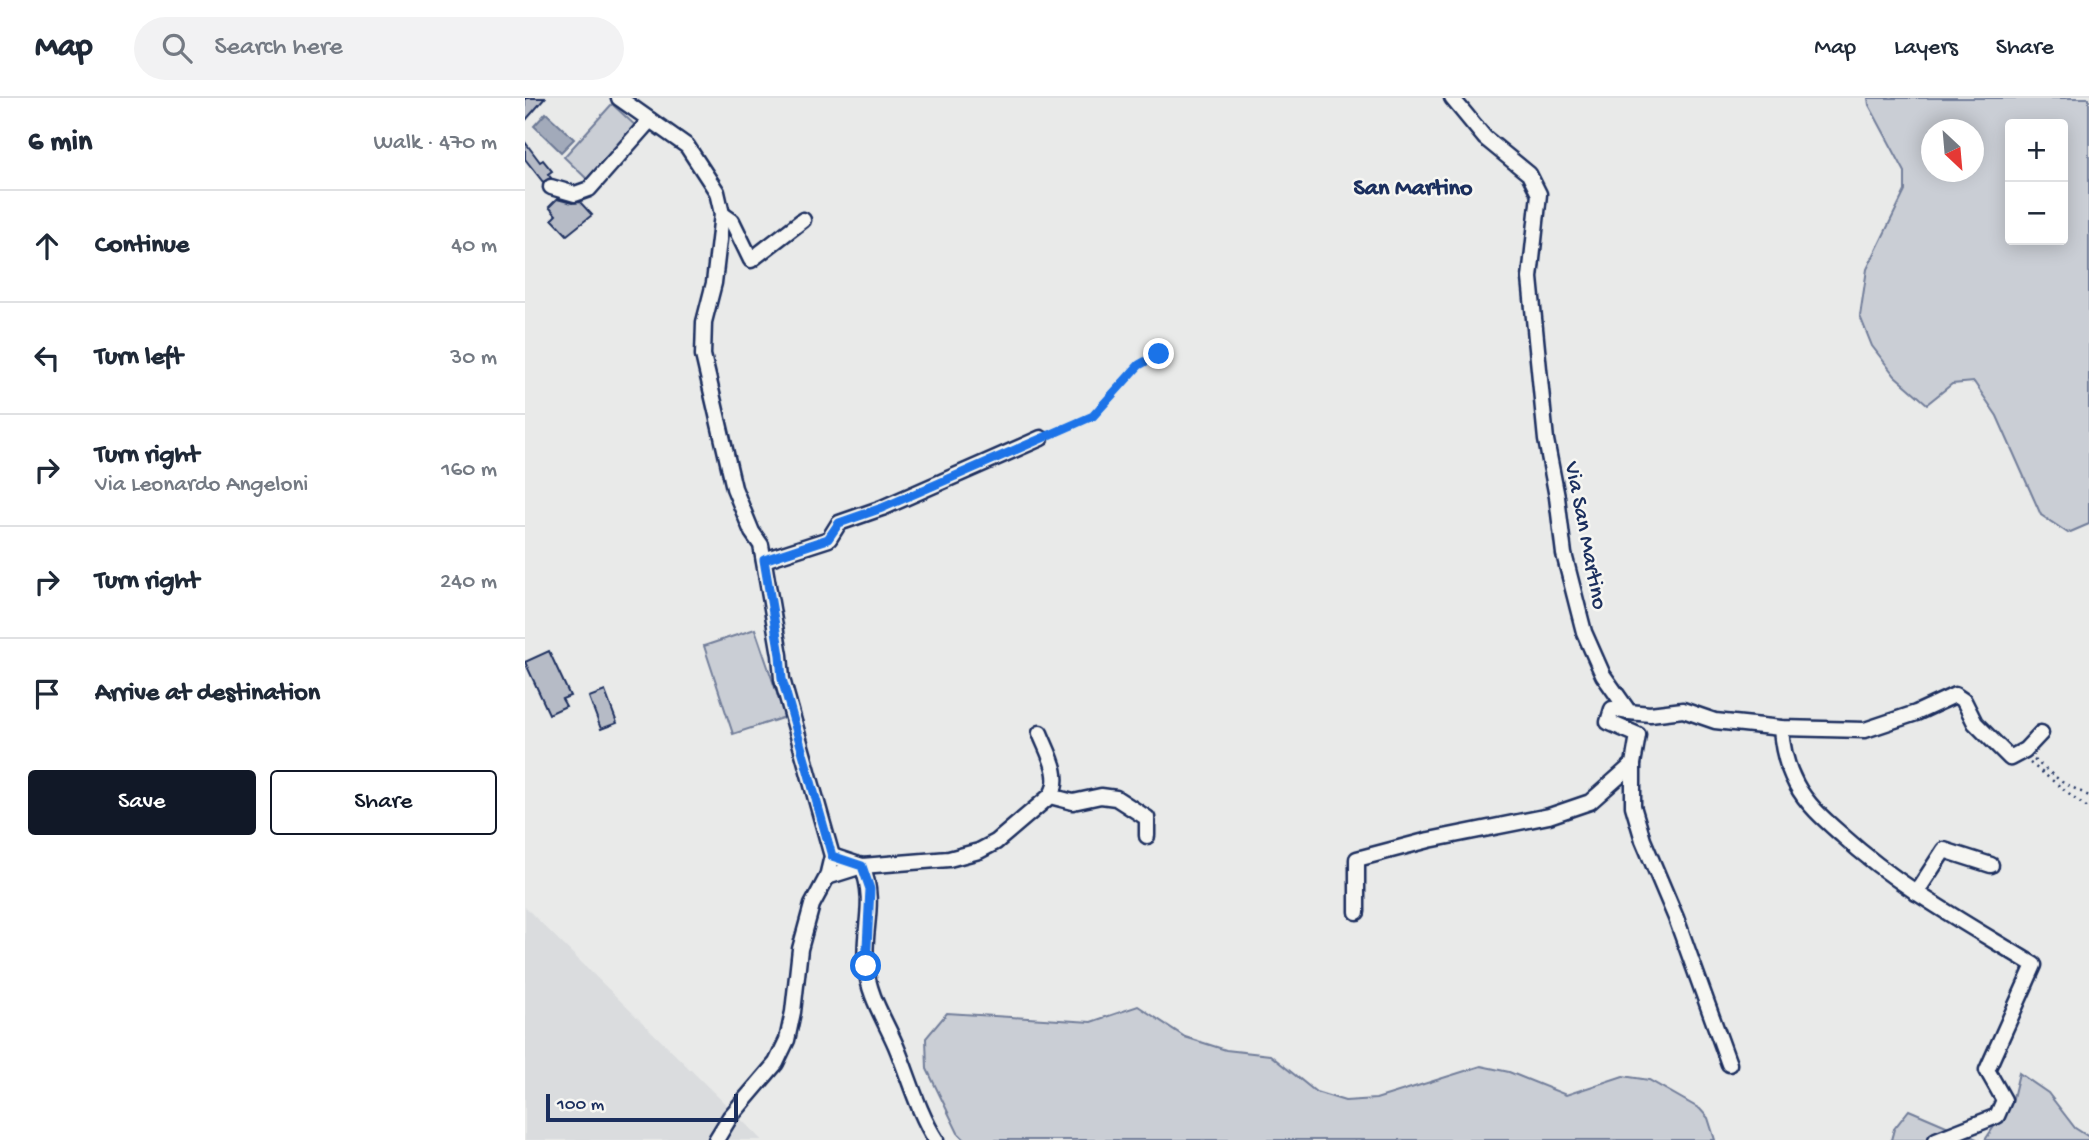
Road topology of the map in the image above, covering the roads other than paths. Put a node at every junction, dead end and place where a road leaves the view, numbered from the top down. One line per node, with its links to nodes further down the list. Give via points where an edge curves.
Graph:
1 (619, 98): 3 (street)
2 (1452, 98): 9 (street, Via San Martino, via 1485,138 1529,174 1539,194 1530,278 1546,440 1564,554 1584,632 1603,675)
3 (650, 120): 4 (street, via 589,188 575,194); 5 (street, via 687,146 717,192)
4 (551, 187)
5 (723, 214): 6 (street, via 732,221 751,261); 8 (street, via 704,322 703,355 734,488)
6 (803, 220)
7 (1041, 438): 8 (street, via 839,523 828,539)
8 (764, 560): 16 (street, via 782,679)
9 (1629, 712): 10 (street, via 1683,710 1715,721); 13 (street, via 1612,709 1608,722 1637,736)
10 (1781, 728): 12 (street, via 1865,730 1955,695 2010,758 2024,754); 20 (street, via 1796,785 1819,815)
11 (1040, 733): 14 (street, via 1056,775)
12 (2041, 733)
13 (1633, 764): 21 (street, via 1590,802 1549,816 1357,859); 22 (street, via 1633,806 1643,840)
14 (1050, 796): 15 (street, via 1073,802 1116,798 1147,818); 18 (street, via 979,851 949,859)
15 (1147, 836)
16 (832, 856): 18 (street); 19 (street)
17 (1991, 865): 20 (street, via 1944,850)
18 (862, 866): 19 (street); 24 (street, via 870,889 866,966 871,992)
19 (827, 877): 23 (street, via 812,905 800,949 787,1040 776,1063)
20 (1916, 893): 25 (street, via 2034,965 1987,1070 2004,1100 1997,1116)
21 (1357, 912)
22 (1729, 1064)
23 (716, 1140)
24 (936, 1140)
25 (1936, 1140)

